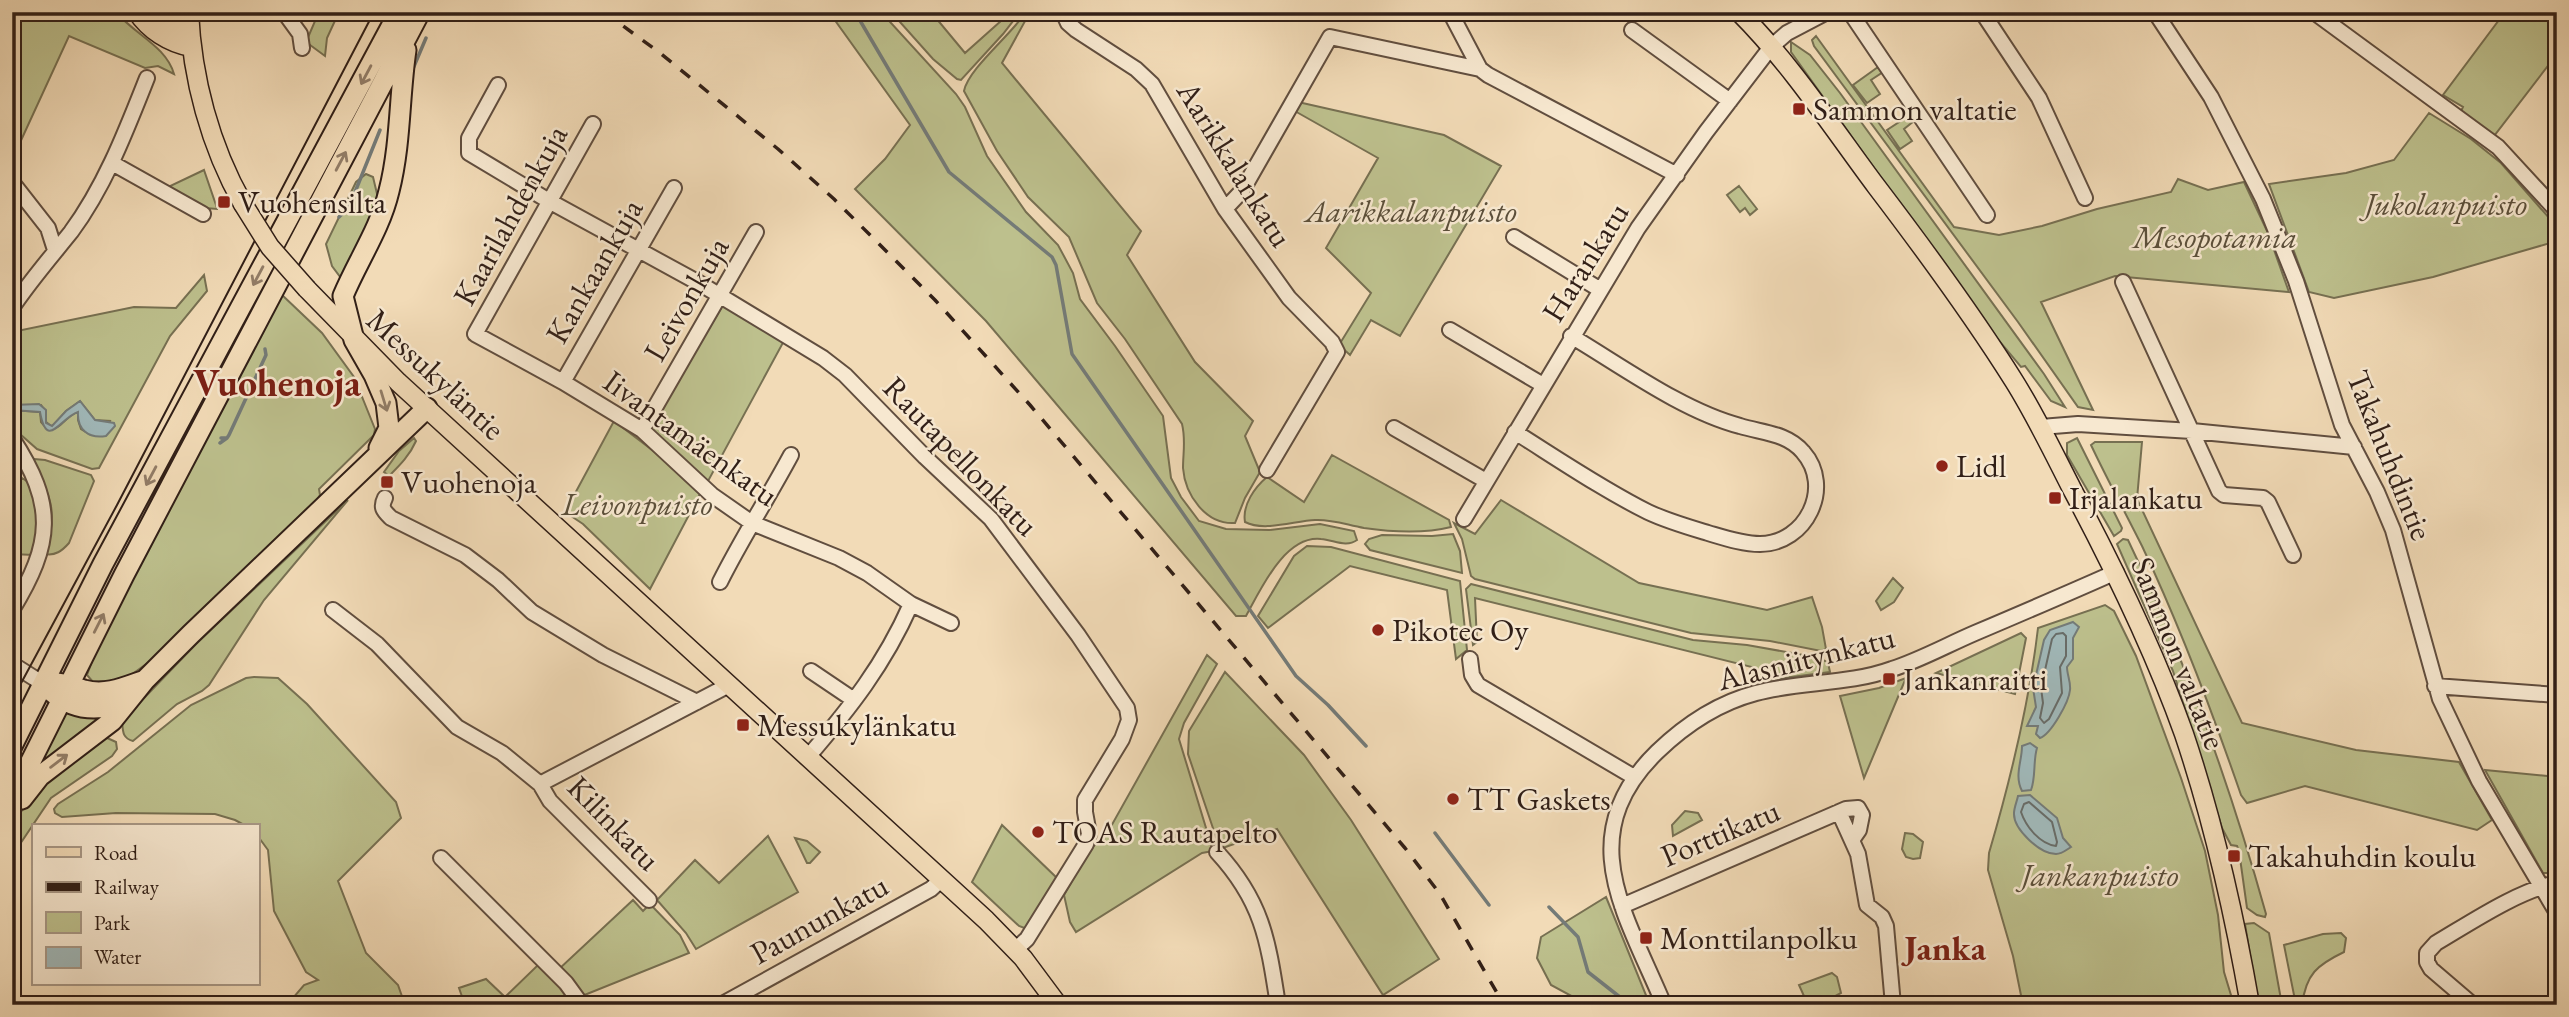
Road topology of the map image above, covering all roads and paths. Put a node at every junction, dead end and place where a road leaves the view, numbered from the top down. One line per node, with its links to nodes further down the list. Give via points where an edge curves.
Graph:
1 (137, 12): 14 (main road, via 174,42)
2 (154, 12): 14 (main road)
3 (285, 12): 18 (street, via 300,34)
4 (399, 12): 74 (highway, one-way to 74)
5 (420, 12): 16 (highway)
6 (1063, 12): 30 (street, Aarikkalankatu, via 1076,30 1152,84)
7 (1450, 12): 19 (street)
8 (1739, 12): 17 (main road, Sammon valtatie)
9 (1828, 12): 17 (street, Harankatu, via 1787,33)
10 (1850, 12): 33 (street)
11 (1982, 12): 28 (street, via 2039,98)
12 (2155, 12): 55 (street, Takahuhdintie, via 2211,97 2263,199 2296,281 2342,425)
13 (2314, 12): 31 (street, via 2498,147)
14 (190, 29): 45 (main road, Messukyläntie, bridge, via 210,128 243,204 270,247)
15 (1632, 30): 22 (street)
16 (408, 36): 45 (highway, via 398,149 389,194 343,296); 77 (highway, one-way to 16)
17 (1771, 47): 22 (street, Harankatu); 49 (main road, Sammon valtatie, via 1935,266)
18 (302, 48)
19 (1480, 69): 25 (street); 30 (street, via 1330,37 1242,191)
20 (147, 79): 24 (street)
21 (498, 85): 29 (street, Rautapellonkatu, via 470,138 469,153)
22 (1730, 101): 25 (street, Harankatu)
23 (593, 124): 29 (street, Kaarilahdenkuja)
24 (112, 163): 32 (street); 36 (street, via 76,225)
25 (1677, 175): 39 (street, Harankatu)
26 (12, 182): 36 (street, via 48,228)
27 (674, 188): 37 (street, Kankaankuja)
28 (2085, 198)
29 (549, 201): 37 (street, Rautapellonkatu); 43 (street, Kaarilahdenkuja)
30 (1225, 209): 58 (street, Aarikkalankatu, via 1289,298 1338,352)
31 (2557, 211)
32 (203, 214)
33 (1987, 215)
34 (757, 232): 40 (street, Leivonkuja)
35 (1514, 237): 39 (street)
36 (55, 250): 41 (street)
37 (638, 250): 40 (street, Rautapellonkatu); 46 (street, Kankaankuja)
38 (2123, 282): 52 (street)
39 (1600, 289): 44 (street, Harankatu)
40 (720, 296): 51 (street, Leivonkuja); 98 (street, Rautapellonkatu, via 834,366 982,509 1127,708 1129,720 1122,738 1085,800 1086,844 1027,939)
41 (12, 308)
42 (1450, 330): 47 (street)
43 (475, 334): 46 (street, Iivantamäenkatu)
44 (1572, 336): 47 (street, Harankatu); 53 (street, via 1695,410 1790,440 1813,466 1816,496 1808,517 1789,537 1777,542 1760,544 1714,535 1647,511)
45 (354, 340): 48 (main road, Messukyläntie); 57 (highway, one-way to 57, via 382,391 388,418 389,428)
46 (563, 382): 51 (street, Iivantamäenkatu)
47 (1543, 385): 53 (street, Harankatu)
48 (427, 408): 57 (highway); 76 (main road, Messukyläntie)
49 (2041, 427): 52 (street, via 2078,424); 64 (main road, Sammon valtatie)
50 (1394, 428): 59 (street)
51 (642, 430): 62 (street, Iivantamäenkatu, via 712,495)
52 (2192, 431): 55 (street); 63 (street, via 2219,491 2268,502)
53 (1515, 432): 59 (street, Harankatu)
54 (12, 438): 67 (street, via 37,483 45,527 35,566)
55 (2354, 447): 75 (street, Takahuhdintie, via 2398,542)
56 (791, 455): 62 (street)
57 (370, 464): 73 (highway)
58 (1266, 470)
59 (1486, 481): 61 (street, Harankatu)
60 (385, 498): 81 (street, via 383,511 391,518 465,555 531,612)
61 (1464, 519)
62 (752, 523): 65 (street); 66 (street, Iivantamäenkatu, via 839,558)
63 (2292, 555)
64 (2116, 572): 84 (street, Alasniitynkatu, via 1891,670 1770,690 1724,705 1674,736); 105 (main road, Sammon valtatie, via 2195,769 2224,872)
65 (720, 582)
66 (911, 604): 69 (street, Iivantamäenkatu); 80 (street, via 884,659)
67 (12, 610)
68 (333, 610): 85 (street, Kilinkatu, via 377,644 457,727 496,749)
69 (951, 623)
70 (1470, 659): 84 (street, via 1478,685)
71 (12, 664): 74 (street)
72 (811, 671): 80 (street)
73 (145, 680): 77 (highway, via 108,692); 79 (highway)
74 (42, 683): 77 (highway); 82 (highway)
75 (2435, 685): 78 (street); 94 (street, Takahuhdintie, via 2479,781)
76 (727, 686): 81 (street); 83 (main road)
77 (64, 691): 79 (highway, via 85,709); 86 (highway)
78 (2557, 695)
79 (130, 699): 87 (highway, one-way to 79, via 40,776 112,721)
80 (854, 700): 83 (street)
81 (697, 702): 85 (street)
82 (12, 746)
83 (807, 758): 92 (main road)
84 (1634, 777): 96 (street, Alasniitynkatu, via 1617,811 1610,839 1614,883)
85 (540, 784): 95 (street, Kilinkatu, via 550,801)
86 (12, 799)
87 (12, 811)
88 (1839, 812): 89 (street); 89 (street, via 1853,807 1861,811 1859,830); 96 (street, Porttikatu)
89 (1852, 840): 104 (street, via 1867,905 1886,926)
90 (1217, 852): 102 (street, via 1245,887 1260,916)
91 (441, 858): 99 (street, via 566,983)
92 (942, 879): 98 (main road); 100 (street, Paununkatu)
93 (2557, 883): 94 (street)
94 (2540, 887): 97 (street, Takahuhdintie); 106 (street, via 2441,940 2427,953 2431,969)
95 (649, 900)
96 (1622, 906): 103 (street, Alasniitynkatu)
97 (2557, 913)
98 (1015, 950): 101 (main road)
99 (582, 1005)
100 (721, 1005)
101 (1058, 1005)
102 (1278, 1005)
103 (1664, 1005)
104 (1893, 1005)
105 (2250, 1005)
106 (2473, 1005)

